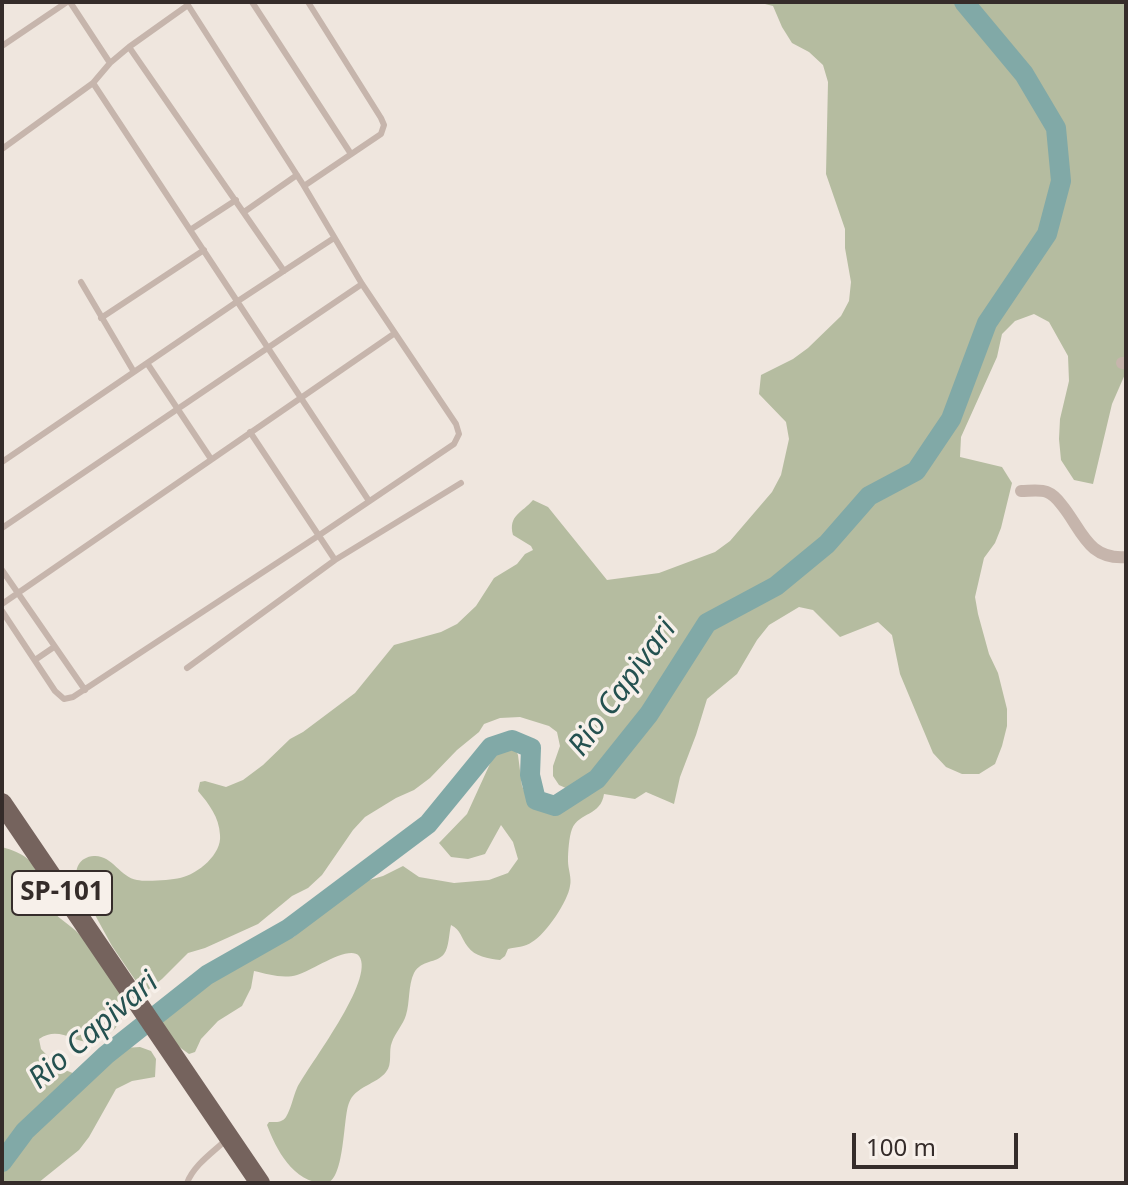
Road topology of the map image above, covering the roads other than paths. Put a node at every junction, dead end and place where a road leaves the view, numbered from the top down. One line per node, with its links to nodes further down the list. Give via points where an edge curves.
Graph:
1 (68, 2): 5 (lane); 7 (lane)
2 (252, 2): 10 (lane)
3 (308, 2): 10 (lane, via 384,125 381,134)
4 (187, 3): 6 (lane); 11 (lane)
5 (2, 46)
6 (129, 47): 7 (lane); 13 (lane)
7 (110, 63): 8 (lane)
8 (93, 83): 9 (lane); 15 (lane)
9 (2, 149)
10 (351, 154): 12 (lane)
11 (297, 175): 12 (lane); 14 (lane)
12 (304, 186): 16 (lane)
13 (236, 200): 14 (lane); 15 (lane)
14 (244, 212): 18 (lane)
15 (190, 230): 17 (lane)
16 (334, 238): 18 (lane); 20 (lane)
17 (204, 250): 21 (lane); 22 (lane)
18 (284, 271): 21 (lane)
19 (81, 282): 22 (lane)
20 (362, 284): 23 (lane); 24 (lane)
21 (238, 301): 24 (lane); 25 (lane)
22 (101, 318): 26 (lane)
23 (395, 333): 27 (lane); 34 (lane, via 459,434 454,444)
24 (269, 349): 27 (lane); 28 (lane)
25 (147, 363): 26 (lane); 28 (lane)
26 (134, 372): 31 (lane)
27 (300, 397): 29 (lane); 34 (lane)
28 (178, 408): 30 (lane); 35 (lane)
29 (250, 432): 30 (lane); 36 (lane)
30 (211, 459): 40 (lane)
31 (2, 462)
32 (461, 483): 38 (lane)
33 (1021, 491): 37 (street, via 1047,492 1098,553)
34 (369, 501): 36 (lane)
35 (2, 528)
36 (318, 536): 38 (lane); 46 (lane)
37 (1126, 557)
38 (335, 560): 45 (lane)
39 (2, 570): 40 (lane)
40 (17, 593): 41 (lane); 43 (lane)
41 (2, 604)
42 (2, 611): 44 (lane)
43 (54, 647): 44 (lane); 46 (lane)
44 (35, 660): 46 (lane, via 64,699)
45 (187, 668)
46 (85, 690)
47 (2, 803): 48 (main road, SP-101)
48 (228, 1138): 49 (lane); 50 (main road, SP-101)
49 (187, 1183)
50 (260, 1183)

